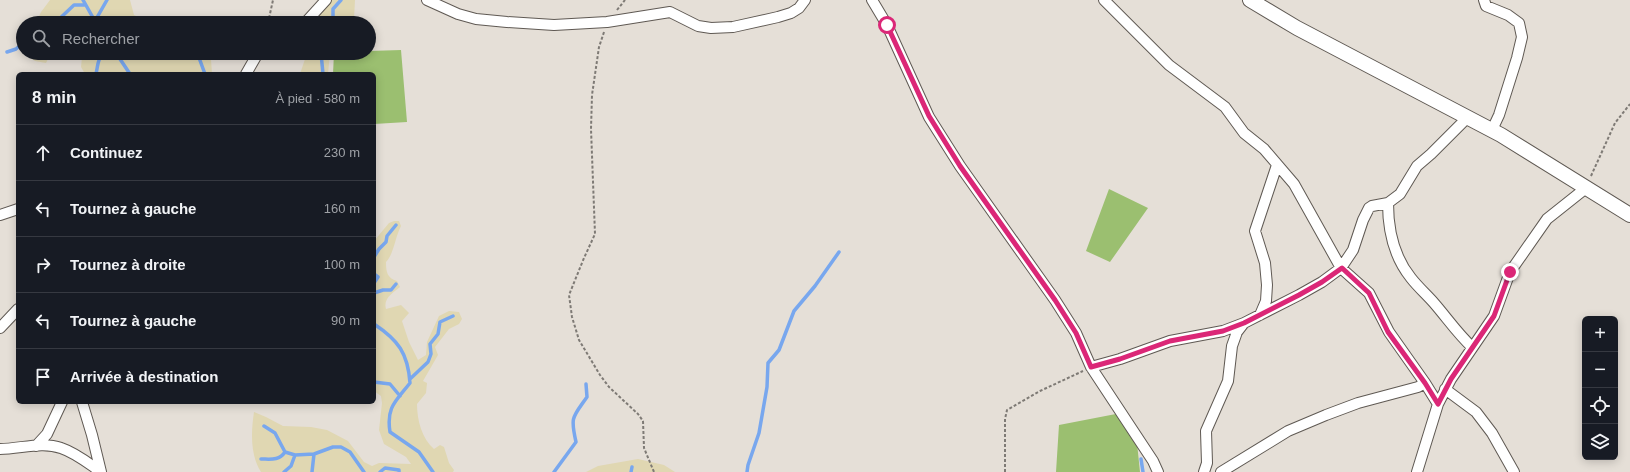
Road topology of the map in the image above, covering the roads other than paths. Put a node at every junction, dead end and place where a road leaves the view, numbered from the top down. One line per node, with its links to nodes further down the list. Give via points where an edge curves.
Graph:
1 (326, 0): 8 (street)
2 (426, 0): 3 (street, via 476,19 554,25 607,22 670,12 698,26 711,28 752,24 791,13 800,8)
3 (805, 0)
4 (872, 0): 25 (street, via 887,25 929,116 960,166 1055,300 1076,333)
5 (1104, 0): 13 (street, via 1169,65 1226,107 1244,133)
6 (1250, 0): 11 (street, via 1297,28)
7 (1484, 0): 12 (street, via 1486,6 1508,15 1519,23 1522,37 1499,115)
8 (311, 16)
9 (254, 60): 10 (street)
10 (247, 72)
11 (1468, 117): 12 (street); 15 (street, via 1417,166 1400,194)
12 (1492, 130): 14 (street)
13 (1277, 165): 19 (street, via 1294,184); 21 (street, via 1255,230 1265,263 1268,286 1266,301)
14 (1586, 188): 18 (street); 24 (street, via 1547,219 1510,272 1494,316)
15 (1388, 203): 19 (street, via 1369,208 1353,250); 24 (street, via 1390,229 1399,258 1411,278)
16 (16, 210): 17 (street)
17 (0, 215)
18 (1630, 215)
19 (1342, 268): 21 (street, via 1322,282); 26 (street, via 1369,293 1388,332)
20 (16, 311): 23 (street)
21 (1260, 315): 22 (street)
22 (1244, 323): 25 (street, via 1223,331 1170,341); 35 (street, via 1237,332 1232,346 1228,382 1206,431 1207,463)
23 (0, 328)
24 (1472, 347): 27 (street)
25 (1091, 367): 34 (street)
26 (1425, 383): 30 (street); 36 (street, via 1326,415 1288,432)
27 (1445, 389): 30 (street); 38 (street, via 1476,412 1492,433)
28 (61, 404): 31 (street, via 47,434)
29 (83, 404): 33 (street)
30 (1438, 404): 37 (street)
31 (36, 446): 32 (street); 33 (street, via 60,447)
32 (0, 449)
33 (101, 472)
34 (1158, 472)
35 (1204, 472)
36 (1221, 472)
37 (1418, 472)
38 (1514, 472)

